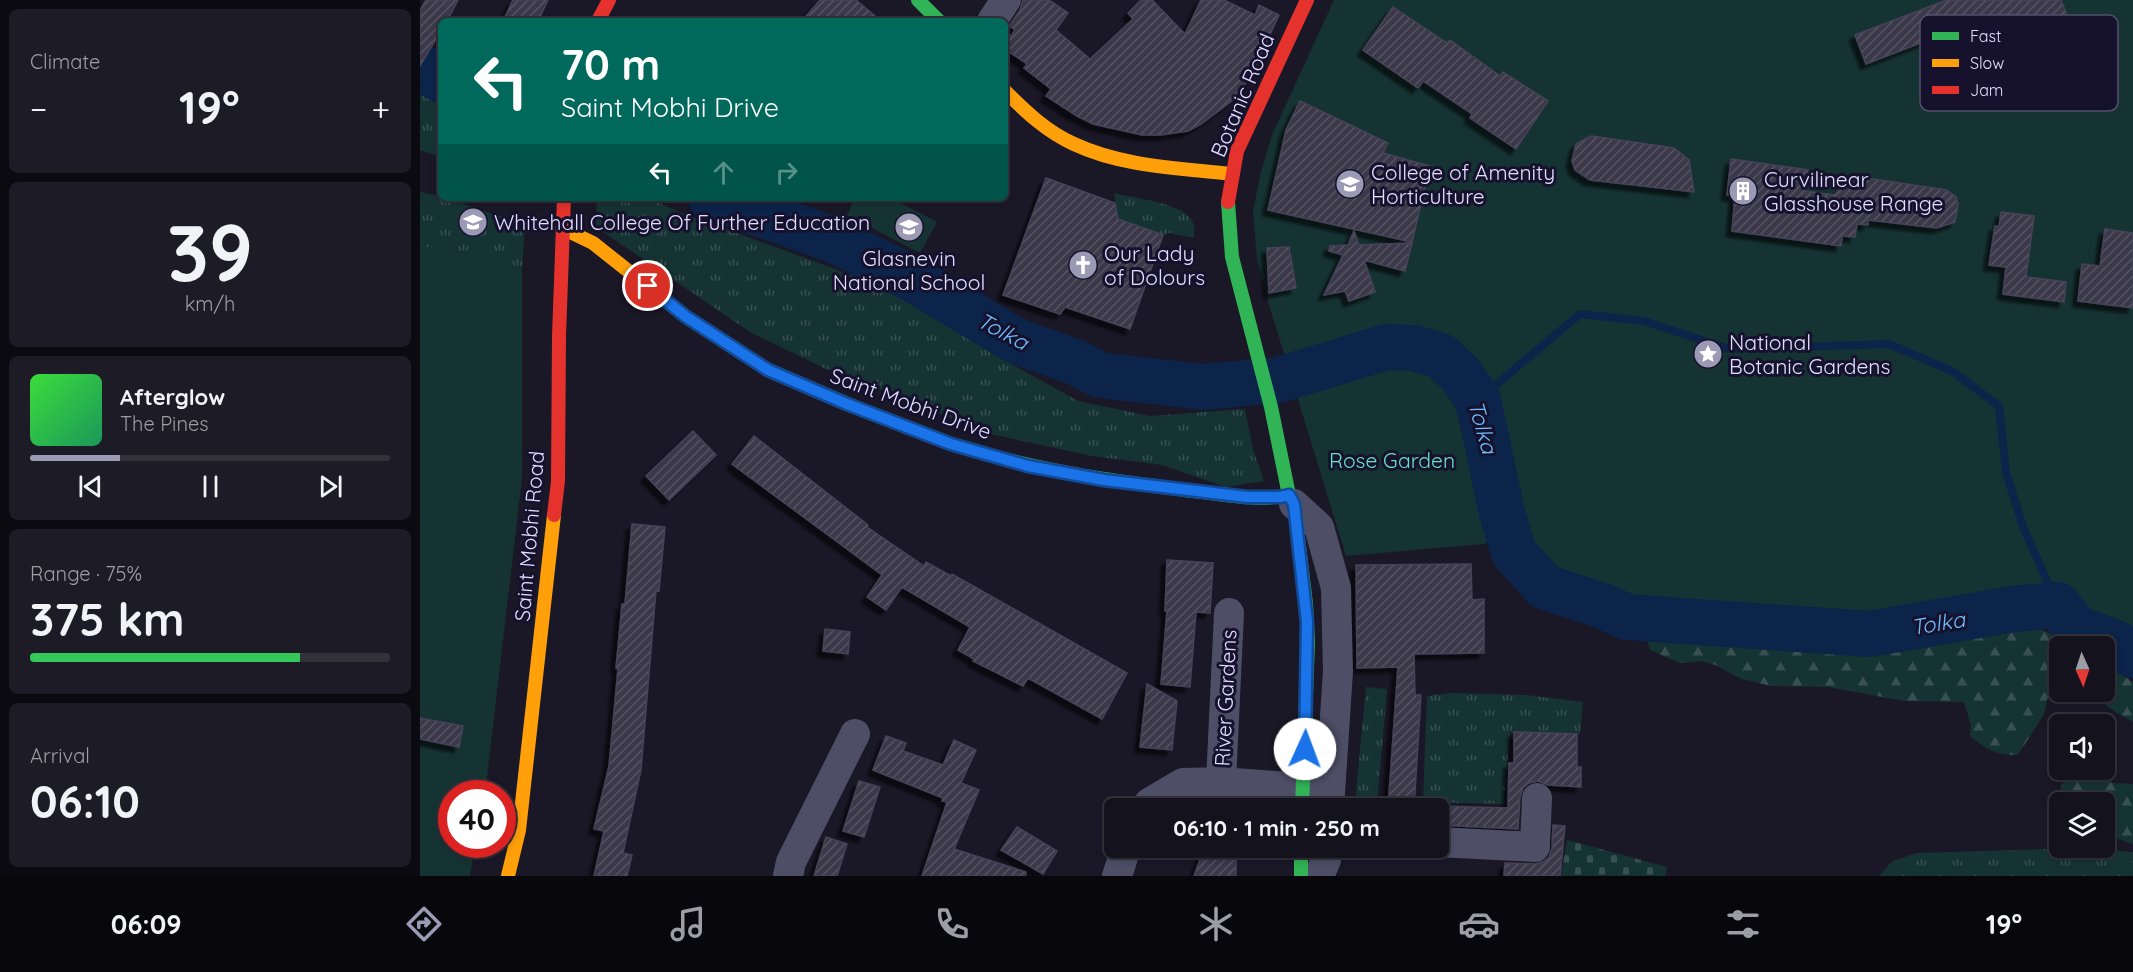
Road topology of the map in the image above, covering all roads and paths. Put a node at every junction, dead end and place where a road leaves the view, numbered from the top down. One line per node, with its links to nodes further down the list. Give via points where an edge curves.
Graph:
1 (609, 0): 5 (street)
2 (918, 0): 6 (street)
3 (1006, 0): 7 (street)
4 (1307, 0): 9 (street, Botanic Road, via 1237,152)
5 (600, 18)
6 (936, 18)
7 (994, 18)
8 (1008, 94): 9 (street, via 1054,134 1084,149 1113,158)
9 (1232, 174): 12 (street, Botanic Road, via 1228,201 1232,257)
10 (564, 201): 11 (street, Saint Mobhi Road)
11 (562, 228): 12 (street, Saint Mobhi Drive, via 593,243 685,316 768,370 951,444 1028,466 1104,480); 24 (street, Saint Mobhi Road, via 558,481 519,830)
12 (1292, 499): 17 (street, Botanic Road, via 1308,641); 18 (street, via 1319,527 1336,588 1338,671)
13 (1229, 613): 15 (street, River Gardens)
14 (855, 734): 25 (street, via 791,862)
15 (1221, 782): 16 (street, River Gardens, via 1183,783); 17 (street, River Gardens)
16 (1158, 798)
17 (1303, 798)
18 (1330, 798)
19 (1537, 798): 20 (street, via 1535,847)
20 (1449, 843)
21 (1123, 858): 26 (street)
22 (1301, 858): 27 (street)
23 (1326, 858): 28 (street)
24 (508, 876)
25 (788, 876)
26 (1118, 876)
27 (1301, 876)
28 (1319, 876)

